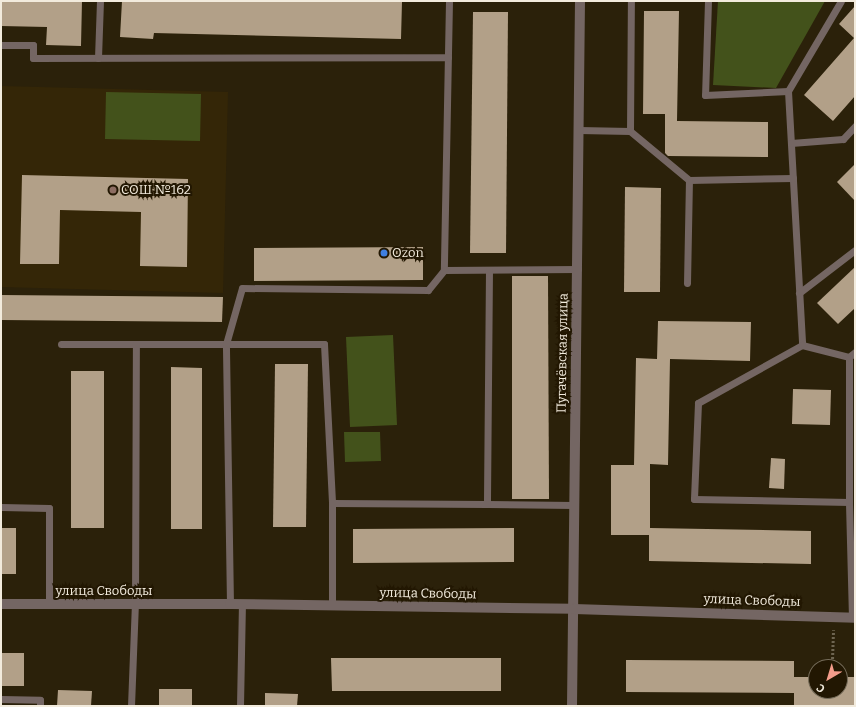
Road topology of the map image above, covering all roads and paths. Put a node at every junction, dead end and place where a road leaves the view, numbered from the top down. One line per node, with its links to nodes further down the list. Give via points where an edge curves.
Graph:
1 (100, 1): 9 (lane)
2 (449, 1): 8 (lane)
3 (580, 1): 12 (street, Пугачёвская улица)
4 (632, 1): 13 (lane)
5 (708, 1): 10 (lane, via 705,95)
6 (841, 1): 10 (lane)
7 (1, 45): 9 (lane, via 33,45 33,58)
8 (448, 57): 9 (lane); 19 (lane)
9 (98, 58)
10 (788, 91): 14 (lane)
11 (855, 126): 14 (lane, via 843,139)
12 (579, 130): 13 (lane); 18 (street, Пугачёвская улица)
13 (630, 131): 16 (lane)
14 (791, 143): 15 (lane)
15 (793, 178): 16 (lane); 22 (lane)
16 (689, 180): 21 (lane)
17 (855, 250): 22 (lane)
18 (578, 269): 20 (lane); 31 (street, Пугачёвская улица)
19 (444, 270): 20 (lane); 25 (lane, via 428,290 242,288)
20 (489, 270): 30 (lane)
21 (687, 283)
22 (799, 293): 26 (lane)
23 (61, 344): 24 (lane)
24 (136, 344): 25 (lane); 35 (lane)
25 (226, 344): 29 (lane, via 324,344); 36 (lane)
26 (802, 345): 27 (lane); 28 (lane, via 698,403 694,498)
27 (852, 354): 28 (lane)
28 (849, 502): 41 (lane)
29 (332, 503): 30 (lane); 38 (lane)
30 (487, 504): 31 (lane)
31 (574, 505): 39 (street, Пугачёвская улица)
32 (1, 507): 34 (lane, via 49,508)
33 (1, 604): 34 (street, улица Свободы)
34 (49, 604): 35 (street, улица Свободы)
35 (135, 604): 36 (street, улица Свободы); 45 (lane)
36 (230, 604): 37 (street, улица Свободы)
37 (242, 604): 38 (street, улица Свободы); 46 (lane)
38 (332, 606): 39 (street, улица Свободы)
39 (574, 609): 40 (street, улица Свободы); 47 (street, Пугачёвская улица)
40 (833, 617): 41 (street, улица Свободы); 42 (path)
41 (854, 618)
42 (832, 659)
43 (1, 700): 44 (lane, via 40,700)
44 (40, 706)
45 (131, 706)
46 (240, 706)
47 (572, 706)

